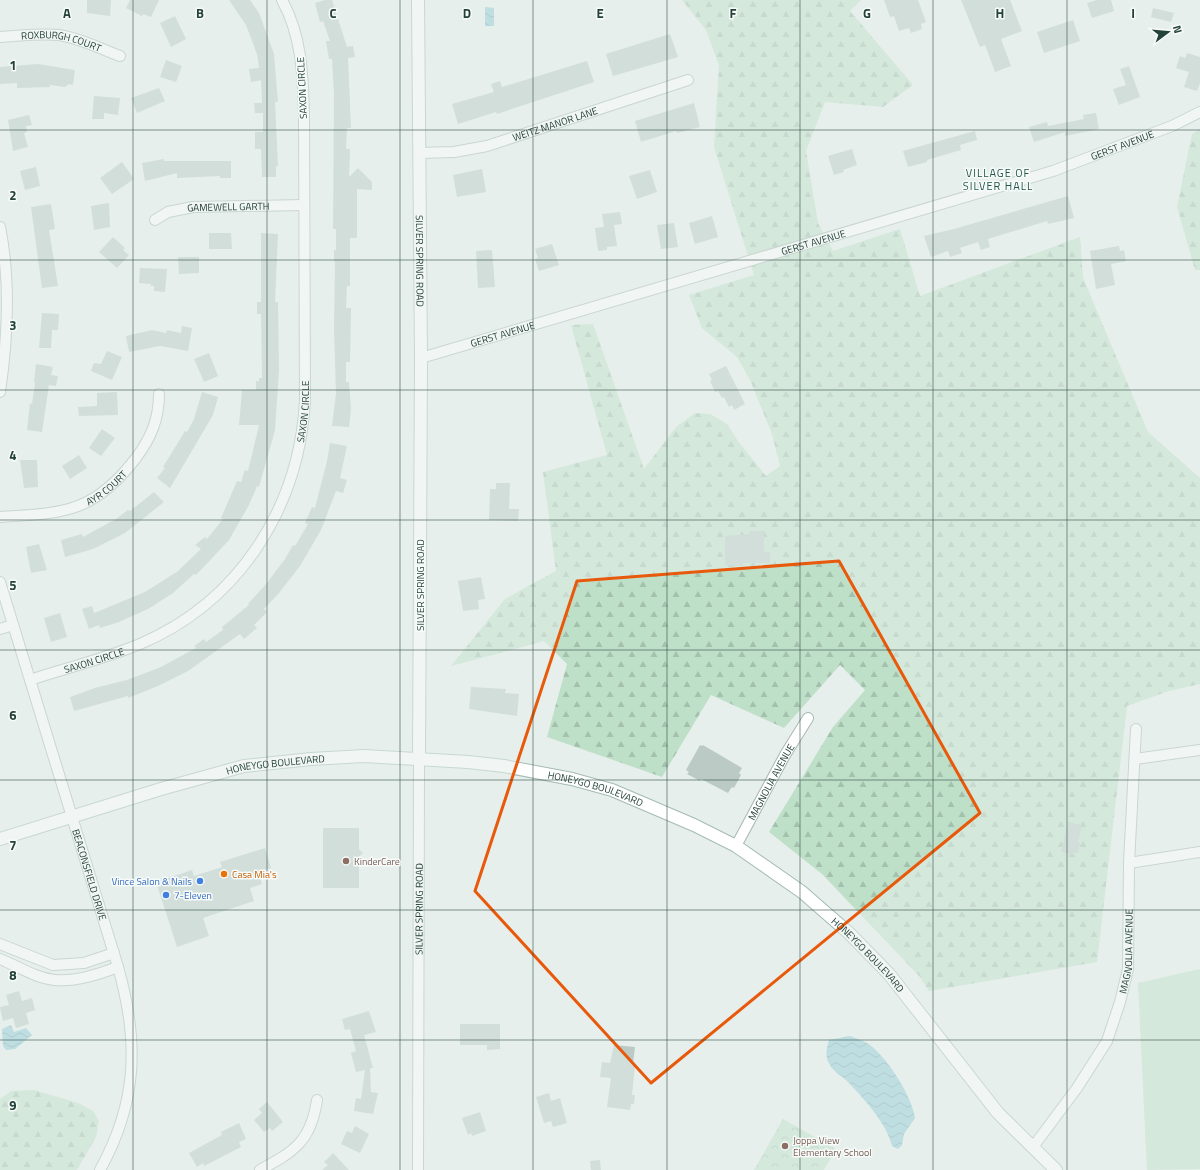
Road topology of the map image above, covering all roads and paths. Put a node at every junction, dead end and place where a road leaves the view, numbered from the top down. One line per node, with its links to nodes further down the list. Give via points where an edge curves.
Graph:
1 (282, 0): 8 (street, SAXON CIRCLE, via 299,46 303,70)
2 (418, 0): 7 (main road, SILVER SPRING ROAD)
3 (0, 37): 4 (street, ROXBURGH COURT, via 60,36)
4 (120, 56)
5 (688, 80): 7 (street, WEITZ MANOR LANE, via 487,146 454,152)
6 (1200, 112): 11 (street, GERST AVENUE, via 1172,126 1053,171)
7 (419, 153): 11 (main road, SILVER SPRING ROAD)
8 (304, 205): 9 (street, GAMEWELL GARTH, via 193,207 168,212); 19 (street, SAXON CIRCLE, via 303,424 293,474 275,520 240,571 187,619 140,644)
9 (155, 220)
10 (0, 227): 12 (street, via 7,296)
11 (421, 358): 23 (main road, SILVER SPRING ROAD)
12 (0, 392)
13 (159, 394): 14 (street, AYR COURT, via 157,420 141,450 121,478 100,496 59,512)
14 (0, 517)
15 (0, 582): 16 (street, BEACONSFIELD DRIVE)
16 (4, 611): 17 (street, BEACONSFIELD DRIVE)
17 (13, 625): 18 (street); 19 (street, BEACONSFIELD DRIVE)
18 (0, 629)
19 (30, 680): 25 (street, BEACONSFIELD DRIVE)
20 (808, 718): 27 (street, MAGNOLIA AVENUE)
21 (1136, 729): 24 (street, MAGNOLIA AVENUE)
22 (1200, 750): 24 (street)
23 (419, 759): 25 (main road, HONEYGO BOULEVARD, via 364,756 244,766); 27 (main road, HONEYGO BOULEVARD, via 504,766 572,779 612,790); 38 (street, SILVER SPRING ROAD)
24 (1135, 759): 29 (street, MAGNOLIA AVENUE)
25 (72, 817): 26 (main road, HONEYGO BOULEVARD); 31 (street, BEACONSFIELD DRIVE)
26 (0, 839)
27 (736, 846): 35 (main road, HONEYGO BOULEVARD, via 802,892 849,933 889,974 998,1113)
28 (1200, 852): 29 (street)
29 (1129, 863): 35 (street, MAGNOLIA AVENUE, via 1128,969 1116,1015 1107,1041 1077,1088)
30 (0, 944): 31 (street, via 53,965 84,963)
31 (114, 954): 33 (street, BEACONSFIELD DRIVE)
32 (0, 959): 33 (street, via 54,980 83,977)
33 (118, 967): 36 (street, BEACONSFIELD DRIVE, via 132,1032 131,1076 119,1127)
34 (317, 1100): 37 (street, via 313,1121 306,1136 286,1155)
35 (1033, 1147): 39 (main road, HONEYGO BOULEVARD)
36 (100, 1170)
37 (260, 1170)
38 (418, 1170)
39 (1056, 1170)

